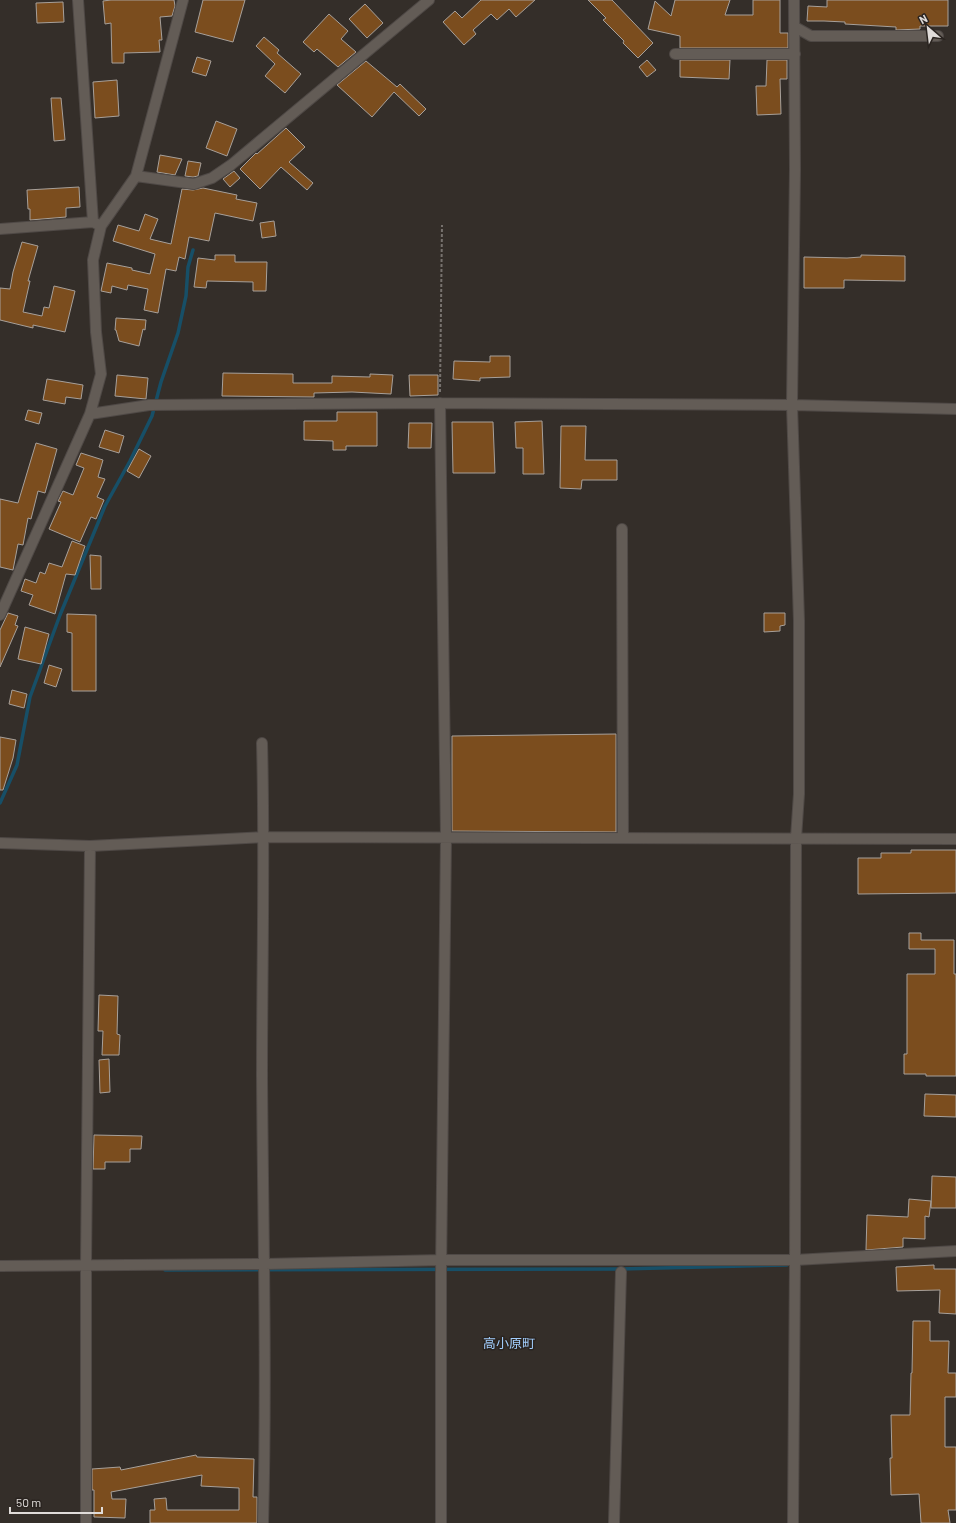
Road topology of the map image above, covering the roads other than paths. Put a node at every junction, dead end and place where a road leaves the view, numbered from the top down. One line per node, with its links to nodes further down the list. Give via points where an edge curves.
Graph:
1 (78, 0): 10 (street)
2 (183, 0): 9 (street)
3 (429, 0): 9 (street, via 212,178 194,184)
4 (794, 0): 5 (street)
5 (795, 27): 6 (street, via 811,36); 8 (street)
6 (938, 36)
7 (675, 54): 8 (street)
8 (795, 54): 13 (street)
9 (136, 176): 10 (street)
10 (97, 224): 11 (street); 15 (street, via 93,260 96,332 101,374)
11 (0, 229)
12 (440, 403): 13 (street); 15 (street, via 148,405); 20 (street)
13 (792, 405): 14 (street); 22 (street, via 799,628 800,794)
14 (956, 409)
15 (90, 414): 17 (street)
16 (622, 529): 21 (street)
17 (0, 615)
18 (262, 743): 19 (street)
19 (264, 837): 20 (street); 25 (street); 30 (street, via 262,941)
20 (446, 837): 21 (street); 28 (street)
21 (622, 838): 22 (street)
22 (796, 838): 23 (street); 27 (street)
23 (956, 839)
24 (0, 842): 25 (street)
25 (90, 846): 31 (street)
26 (956, 1251): 27 (street)
27 (796, 1260): 28 (street); 37 (street)
28 (442, 1261): 30 (street); 35 (street)
29 (0, 1266): 31 (street)
30 (265, 1268): 31 (street); 34 (street)
31 (86, 1270): 33 (street)
32 (621, 1272): 36 (street)
33 (86, 1523)
34 (263, 1523)
35 (441, 1523)
36 (614, 1523)
37 (793, 1523)

